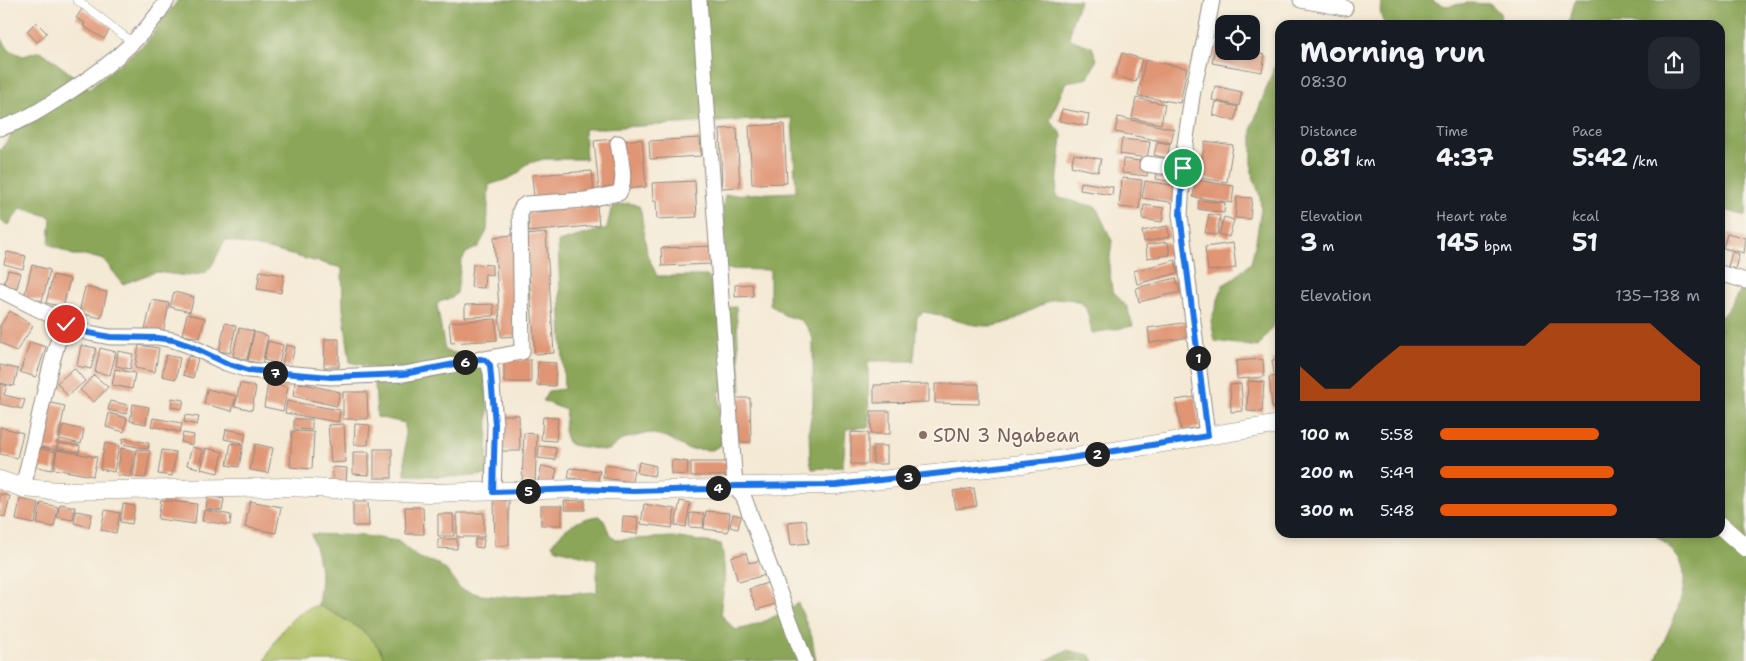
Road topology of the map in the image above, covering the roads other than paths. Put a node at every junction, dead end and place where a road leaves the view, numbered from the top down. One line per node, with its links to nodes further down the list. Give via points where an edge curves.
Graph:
1 (77, 0): 7 (lane)
2 (168, 0): 7 (street, via 159,15)
3 (699, 0): 20 (street)
4 (1212, 0): 11 (street, via 1193,90)
5 (1301, 0): 6 (street)
6 (1345, 8)
7 (132, 42): 8 (street, via 81,84 29,118)
8 (0, 128)
9 (618, 143): 16 (street, via 622,180 619,193 522,207 522,352)
10 (1147, 164): 11 (street)
11 (1183, 168): 18 (street, via 1180,214)
12 (1725, 275): 13 (street)
13 (1746, 281)
14 (0, 290): 15 (street)
15 (66, 324): 16 (street, via 110,337 173,340 226,363 270,372 331,377 404,374); 21 (street, via 50,369)
16 (480, 359): 22 (street, via 488,362 491,372 495,424)
17 (1275, 425): 18 (street)
18 (1208, 436): 20 (street, via 1058,460 846,484)
19 (0, 480): 21 (street)
20 (735, 486): 22 (street); 25 (street, via 744,498)
21 (23, 488): 22 (street, via 59,492 287,487 429,493)
22 (493, 492)
23 (1725, 530): 24 (street)
24 (1746, 548)
25 (806, 661)

